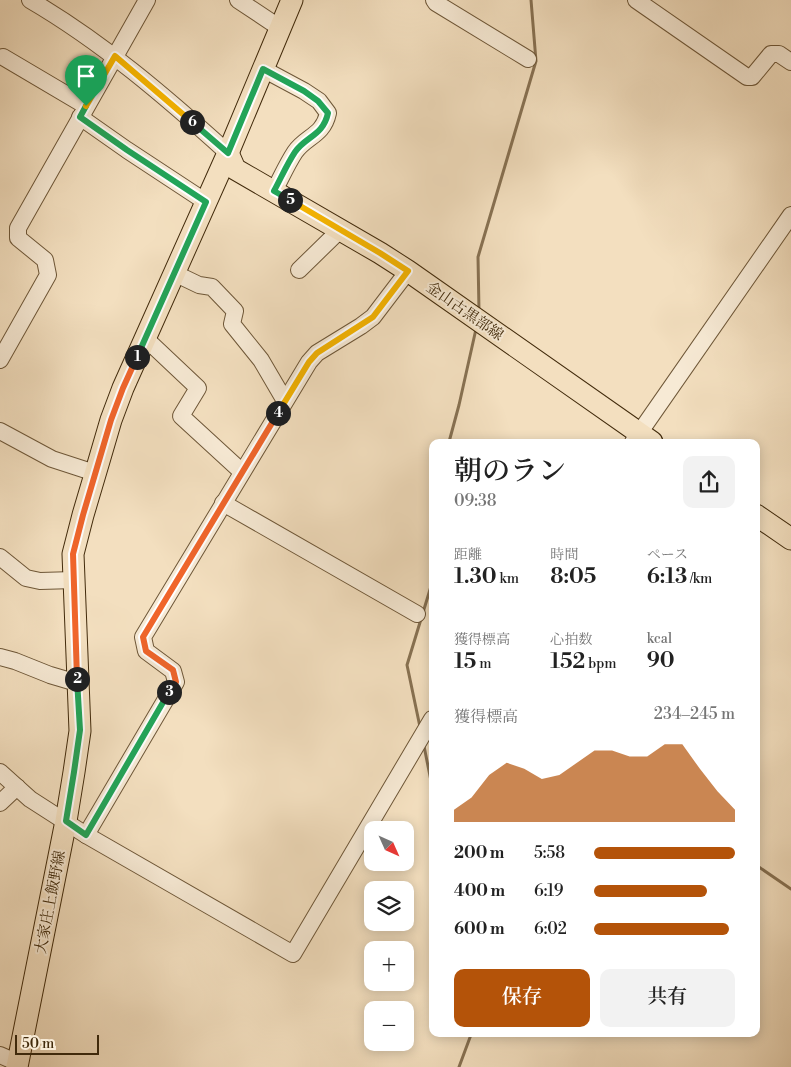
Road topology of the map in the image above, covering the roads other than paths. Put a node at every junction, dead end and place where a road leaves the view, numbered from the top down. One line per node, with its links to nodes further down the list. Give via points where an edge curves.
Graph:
1 (30, 0): 8 (street)
2 (147, 0): 8 (street)
3 (238, 0): 7 (street)
4 (292, 0): 7 (main road, 大家庄上飯野線)
5 (434, 0): 10 (street)
6 (636, 0): 11 (street, via 747,77 752,77 771,54 779,54)
7 (280, 28): 12 (main road, 大家庄上飯野線)
8 (115, 56): 13 (street); 14 (street)
9 (3, 57): 13 (street)
10 (528, 59)
11 (791, 62)
12 (263, 69): 14 (main road, 大家庄上飯野線); 15 (street, via 304,91 328,113 319,132 296,150)
13 (83, 112): 16 (street, via 127,150); 23 (street, via 18,228 18,238 45,260 48,275)
14 (228, 153): 15 (main road, 金山古黒部線, via 235,169); 16 (main road, 大家庄上飯野線)
15 (274, 191): 18 (main road, 金山古黒部線)
16 (206, 202): 21 (main road, 大家庄上飯野線)
17 (791, 215): 26 (street)
18 (340, 230): 19 (street); 20 (main road, 金山古黒部線)
19 (299, 270)
20 (408, 271): 24 (street, via 373,317 317,353); 26 (main road, 金山古黒部線)
21 (174, 274): 22 (main road, 大家庄上飯野線); 24 (street, via 212,287 235,311 232,324 261,360)
22 (145, 338): 27 (street, via 198,388 181,416); 28 (main road, 大家庄上飯野線, via 111,420)
23 (0, 360)
24 (285, 401): 27 (street)
25 (0, 431): 28 (street, via 52,459)
26 (641, 439)
27 (242, 472): 29 (street)
28 (95, 473): 33 (main road, 大家庄上飯野線, via 73,554)
29 (224, 503): 34 (street); 42 (street, via 143,637 146,651 173,670 176,682)
30 (760, 518): 31 (main road)
31 (791, 539)
32 (0, 557): 33 (street, via 26,578)
33 (74, 580): 36 (main road, 大家庄上飯野線)
34 (417, 614)
35 (0, 657): 36 (street)
36 (77, 683): 41 (main road, 大家庄上飯野線, via 80,730)
37 (429, 724): 42 (street, via 294,954)
38 (0, 772): 39 (street)
39 (17, 787): 40 (street); 41 (street)
40 (0, 803)
41 (66, 821): 42 (street); 43 (main road, 大家庄上飯野線)
42 (86, 835)
43 (12, 1062)

